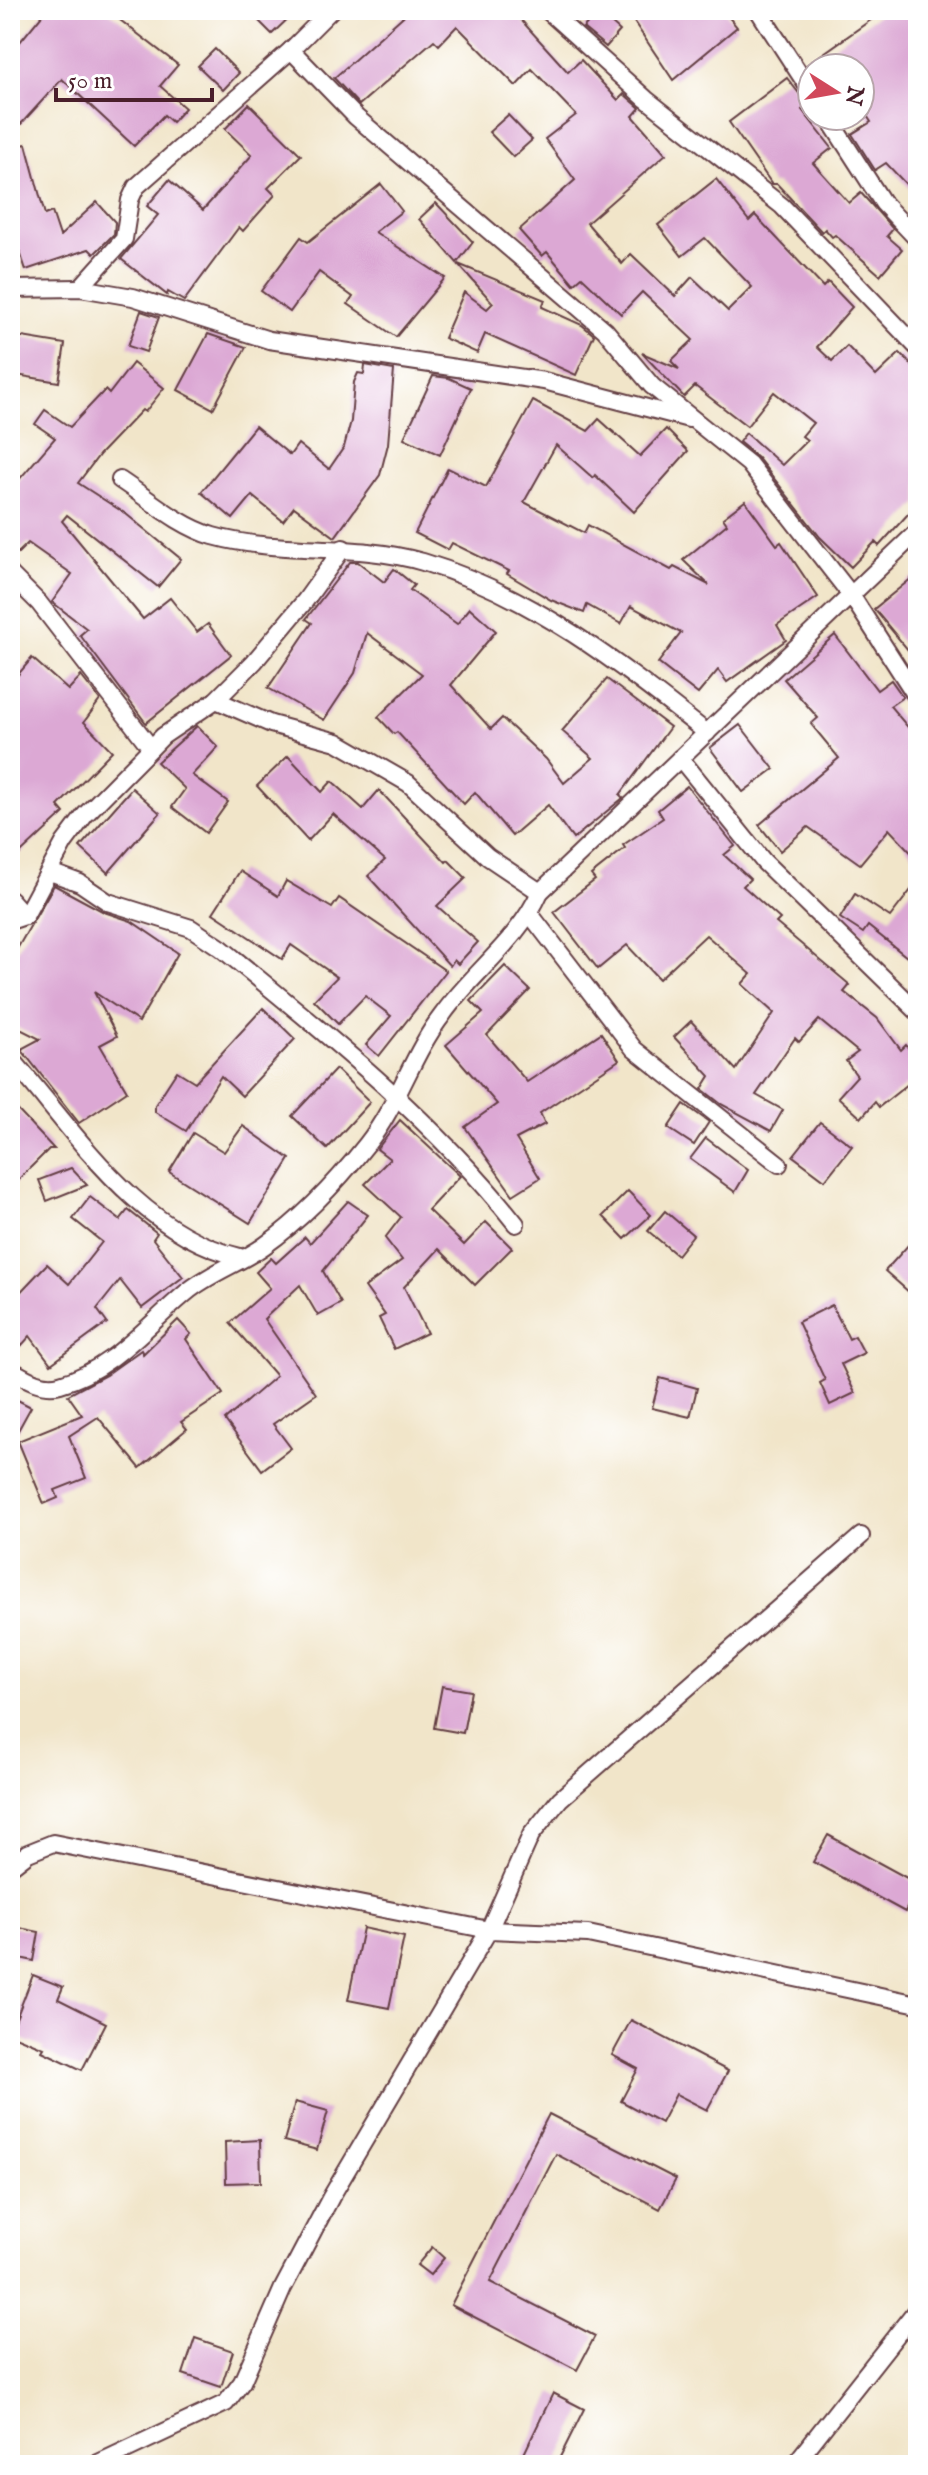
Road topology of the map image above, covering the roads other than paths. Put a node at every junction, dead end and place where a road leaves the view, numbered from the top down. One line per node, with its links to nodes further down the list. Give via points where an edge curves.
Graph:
1 (331, 10): 4 (street)
2 (547, 10): 10 (street, via 646,99 782,206)
3 (758, 10): 5 (street)
4 (291, 50): 8 (street, via 136,187 124,239); 11 (street, via 356,117 605,330 652,386)
5 (796, 68)
6 (837, 132): 7 (street, via 883,203)
7 (918, 240)
8 (80, 288): 9 (street); 11 (street, via 133,297 269,340 544,381)
9 (10, 289)
10 (918, 348)
11 (694, 420): 16 (street, via 749,464)
12 (120, 480): 14 (street, via 210,535 243,543)
13 (918, 531): 16 (street)
14 (343, 548): 18 (street, via 305,601); 19 (street, via 422,562 507,597 569,629)
15 (10, 574): 20 (street, via 39,603)
16 (851, 595): 17 (street); 19 (street)
17 (918, 699)
18 (216, 700): 20 (street); 23 (street, via 271,724 337,742 408,783 488,857)
19 (707, 733): 21 (street)
20 (151, 748): 22 (street, via 85,815)
21 (680, 758): 23 (street); 27 (street, via 764,862)
22 (50, 872): 26 (street); 29 (street, via 80,883 108,902 191,928)
23 (540, 892): 25 (street)
24 (10, 899): 26 (street)
25 (530, 914): 29 (street, via 444,1011 421,1044); 30 (street, via 634,1049)
26 (17, 919)
27 (918, 1012)
28 (10, 1057): 32 (street, via 92,1156 139,1202 205,1246)
29 (396, 1097): 31 (street, via 484,1184); 32 (street, via 370,1141 328,1192 266,1245)
30 (779, 1164)
31 (516, 1224)
32 (240, 1257): 33 (street, via 76,1378 59,1385 40,1384)
33 (10, 1369)
34 (861, 1536): 36 (street, via 560,1799 531,1835)
35 (10, 1867): 36 (street, via 53,1843)
36 (489, 1930): 37 (street, via 588,1934); 39 (street, via 331,2197 242,2382 226,2403)
37 (918, 2004)
38 (918, 2308): 40 (street)
39 (94, 2465)
40 (794, 2465)

